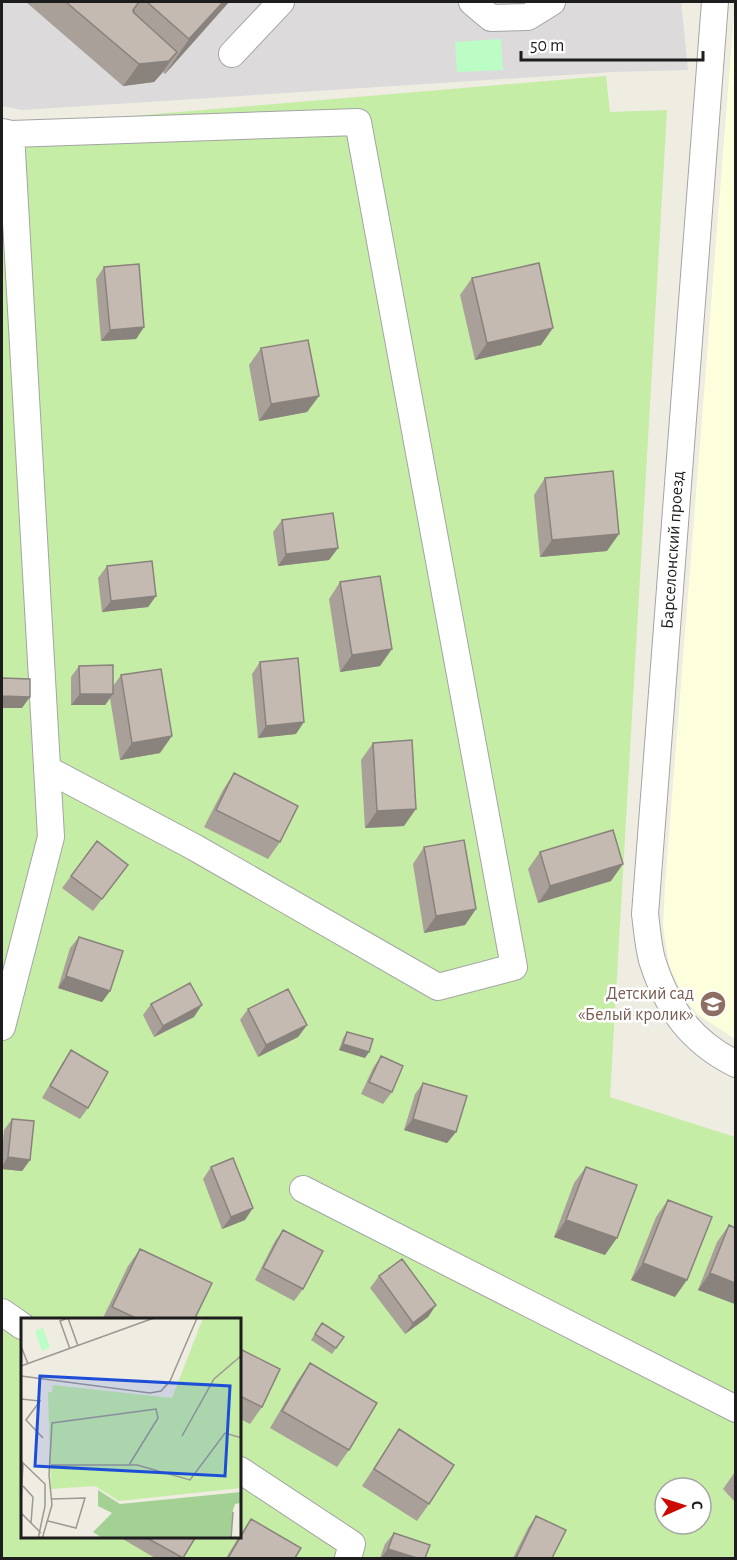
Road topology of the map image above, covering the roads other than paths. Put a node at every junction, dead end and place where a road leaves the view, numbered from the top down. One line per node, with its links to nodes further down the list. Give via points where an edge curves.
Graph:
1 (281, 2): 5 (street)
2 (472, 2): 3 (street, via 491,18 528,17)
3 (552, 2)
4 (715, 2): 9 (street, Барселонский проезд, via 645,914 651,958 667,1000 690,1032)
5 (232, 54)
6 (6, 133): 7 (street); 7 (street, via 358,122 514,967 438,987 194,847)
7 (47, 770): 8 (street, via 51,837)
8 (2, 1027)
9 (735, 1064)
10 (303, 1189): 13 (street)
11 (2, 1312): 12 (street)
12 (21, 1325)
13 (735, 1409)
14 (242, 1471): 15 (street, via 351,1544)
15 (348, 1558)

